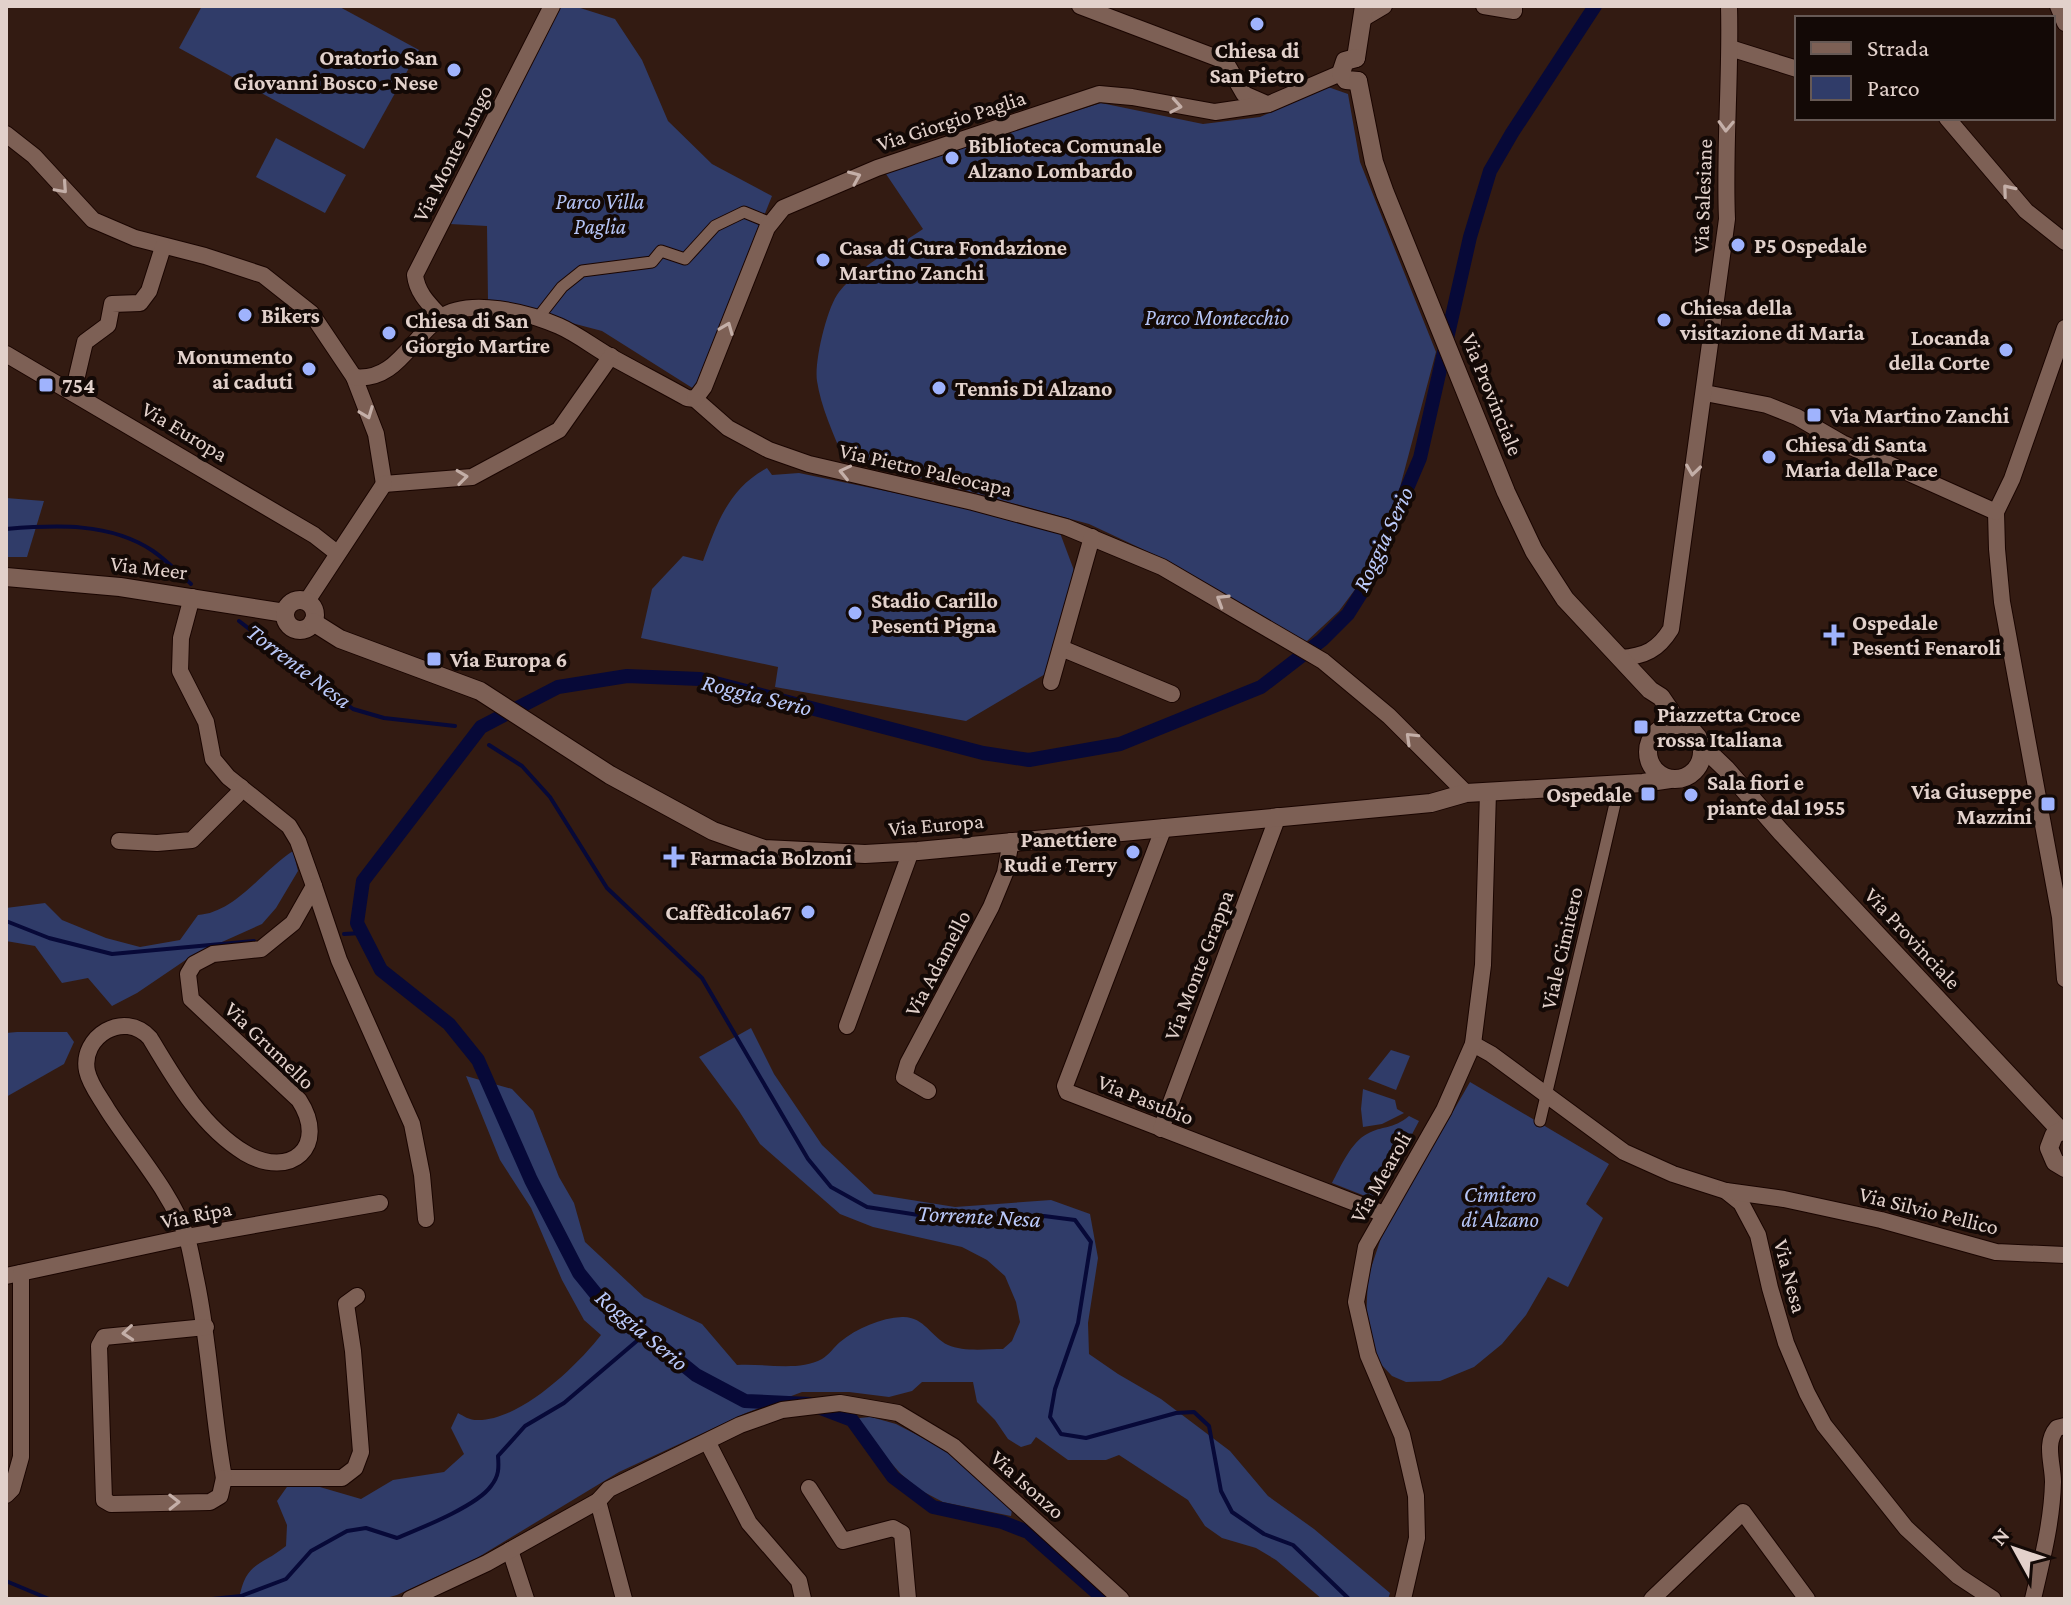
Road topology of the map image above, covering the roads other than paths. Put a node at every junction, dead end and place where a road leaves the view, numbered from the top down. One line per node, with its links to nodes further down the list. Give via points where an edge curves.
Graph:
1 (552, 6): 20 (street, Via Monte Lungo, via 415,275 416,286)
2 (1080, 6): 8 (street)
3 (1384, 6): 9 (street)
4 (1484, 6): 5 (street, via 1514,11)
5 (1514, 6)
6 (1729, 6): 11 (street, Via Salesiane)
7 (2058, 6): 10 (street)
8 (1096, 9): 14 (street, via 1225,61 1244,94)
9 (1363, 12): 13 (street, Via Provinciale, via 1356,58 1363,62 1364,76)
10 (2065, 23)
11 (1730, 48): 12 (street); 27 (street, Via Salesiane, one-way to 27, via 1727,219)
12 (1795, 68)
13 (1350, 77): 14 (street, Via Giorgio Paglia); 39 (street, Via Provinciale, via 1374,162 1506,492 1565,599)
14 (1269, 104): 17 (street, Via Giorgio Paglia, one-way to 14, via 783,208 877,168 1099,94 1215,112)
15 (1949, 120): 18 (street, one-way to 15, via 2026,211)
16 (6, 134): 19 (street, one-way to 19, via 34,156 93,220)
17 (771, 223): 21 (street, via 744,212 715,226 685,259 661,251 652,262 582,271); 28 (street, one-way to 17)
18 (2065, 242)
19 (163, 247): 25 (street, via 263,275 311,313); 26 (street, via 140,303 112,304 108,325 85,342)
20 (441, 317): 21 (street, Via Pietro Paleocapa, via 481,307); 25 (street, via 382,375)
21 (537, 319): 24 (street, Via Pietro Paleocapa)
22 (2065, 328): 30 (street)
23 (6, 354): 26 (street, Via Europa)
24 (611, 356): 28 (street, Via Pietro Paleocapa); 29 (street, one-way to 24, via 472,477 559,430)
25 (354, 377): 29 (street, one-way to 29, via 376,434)
26 (73, 393): 32 (street, Via Europa)
27 (1705, 393): 30 (street, via 1767,405 1797,417 1842,443); 39 (street, Via Salesiane, one-way to 39, via 1671,629 1650,652)
28 (695, 399): 31 (street, Via Pietro Paleocapa, one-way to 28, via 973,502 809,464 728,428)
29 (384, 484): 32 (street)
30 (1996, 512): 60 (street, via 2002,602)
31 (1092, 537): 38 (street); 53 (street, Via Pietro Paleocapa, one-way to 31, via 1389,716 1323,661 1185,579)
32 (337, 553): 35 (street)
33 (6, 577): 34 (street, Via Meer)
34 (192, 597): 36 (street, Via Meer); 51 (street, via 181,638 180,671 206,722 217,766)
35 (307, 601): 36 (street, via 293,601); 37 (street, via 315,613)
36 (285, 613): 37 (street, via 295,629)
37 (313, 622): 58 (street, Via Europa, via 340,639 502,704 610,775 713,831 764,849)
38 (1061, 648): 40 (street); 42 (street)
39 (1621, 658): 41 (street, Via Provinciale)
40 (1051, 682)
41 (1650, 690): 43 (street, Via Provinciale); 44 (street)
42 (1172, 694)
43 (1680, 725): 44 (street); 45 (street, via 1694,732)
44 (1658, 731): 46 (street)
45 (1702, 746): 47 (street, via 1699,766); 48 (street, Via Provinciale)
46 (1648, 753): 49 (street, via 1657,772); 50 (street, via 1639,769)
47 (1689, 775): 48 (street); 49 (street)
48 (1732, 778): 68 (street, Via Provinciale)
49 (1670, 779): 50 (street, Via Europa)
50 (1616, 783): 52 (street, Via Europa); 65 (street, Viale Cimitero)
51 (241, 787): 56 (street, via 192,840); 59 (street, via 289,826)
52 (1488, 792): 53 (street, Via Europa); 63 (street, Via Mearoli, via 1483,965)
53 (1466, 793): 54 (street, Via Europa, via 1431,803)
54 (1278, 816): 55 (street, Via Europa); 67 (street, Via Monte Grappa)
55 (1164, 827): 57 (street, Via Europa); 67 (street, Via Pasubio, via 1065,1086 1067,1092)
56 (119, 841)
57 (1011, 841): 58 (street, Via Europa); 64 (street, Via Adamello, via 991,907 908,1063 904,1077)
58 (911, 851): 62 (street)
59 (314, 886): 75 (street, via 339,960 412,1124); 76 (street, Via Grumello, via 293,923 261,949 213,954 194,964 188,974 191,999 309,1115 304,1151 290,1162 262,1161 221,1134 200,1113 143,1030 132,1025 110,1028 86,1057 90,1082)
60 (2062, 917): 61 (street)
61 (2065, 979)
62 (847, 1026)
63 (1473, 1044): 65 (street, Via Nesa); 74 (street, Via Mearoli, via 1444,1110)
64 (928, 1091)
65 (1546, 1095): 66 (street, Viale Cimitero); 70 (street, Via Nesa, via 1624,1152)
66 (1540, 1121)
67 (1161, 1129): 74 (street, Via Pasubio)
68 (2062, 1130): 69 (street, via 2049,1148 2055,1162)
69 (2065, 1168)
70 (1726, 1191): 71 (street, Via Silvio Pellico); 73 (street, Via Nesa)
71 (1784, 1199): 73 (street, Via Silvio Pellico); 77 (street, Via Silvio Pellico, via 1996,1252)
72 (380, 1203): 76 (street, Via Ripa)
73 (1746, 1210): 88 (street, Via Nesa, via 1758,1235 1786,1343 1824,1425 1906,1528)
74 (1384, 1214): 95 (street, Via Mearoli, via 1366,1247 1356,1302 1368,1355 1411,1465 1418,1516)
75 (426, 1219)
76 (187, 1237): 78 (street, Via Ripa); 80 (street, Via Grumello)
77 (2065, 1255)
78 (14, 1274): 85 (street, Via Ripa, via 21,1457)
79 (357, 1296): 83 (street, via 346,1304 361,1452 355,1468 342,1478)
80 (206, 1327): 83 (street, Via Grumello); 83 (street, one-way to 83, via 104,1337 99,1346 104,1500 210,1502 220,1496)
81 (2065, 1426): 98 (street, via 2052,1434 2048,1535)
82 (708, 1443): 86 (street, via 609,1489); 92 (street, via 749,1523 799,1581); 94 (street, Via Isonzo, via 782,1410 840,1403 898,1413 953,1446)
83 (224, 1478)
84 (809, 1488): 93 (street, via 843,1541 893,1528 902,1533)
85 (6, 1495)
86 (598, 1501): 87 (street); 91 (street)
87 (510, 1550): 89 (street); 90 (street)
88 (1984, 1597)
89 (410, 1599)
90 (526, 1599)
91 (624, 1599)
92 (803, 1599)
93 (908, 1599)
94 (1121, 1599)
95 (1403, 1599)
96 (1652, 1599): 97 (street, via 1743,1512)
97 (1807, 1599)
98 (2033, 1599)

